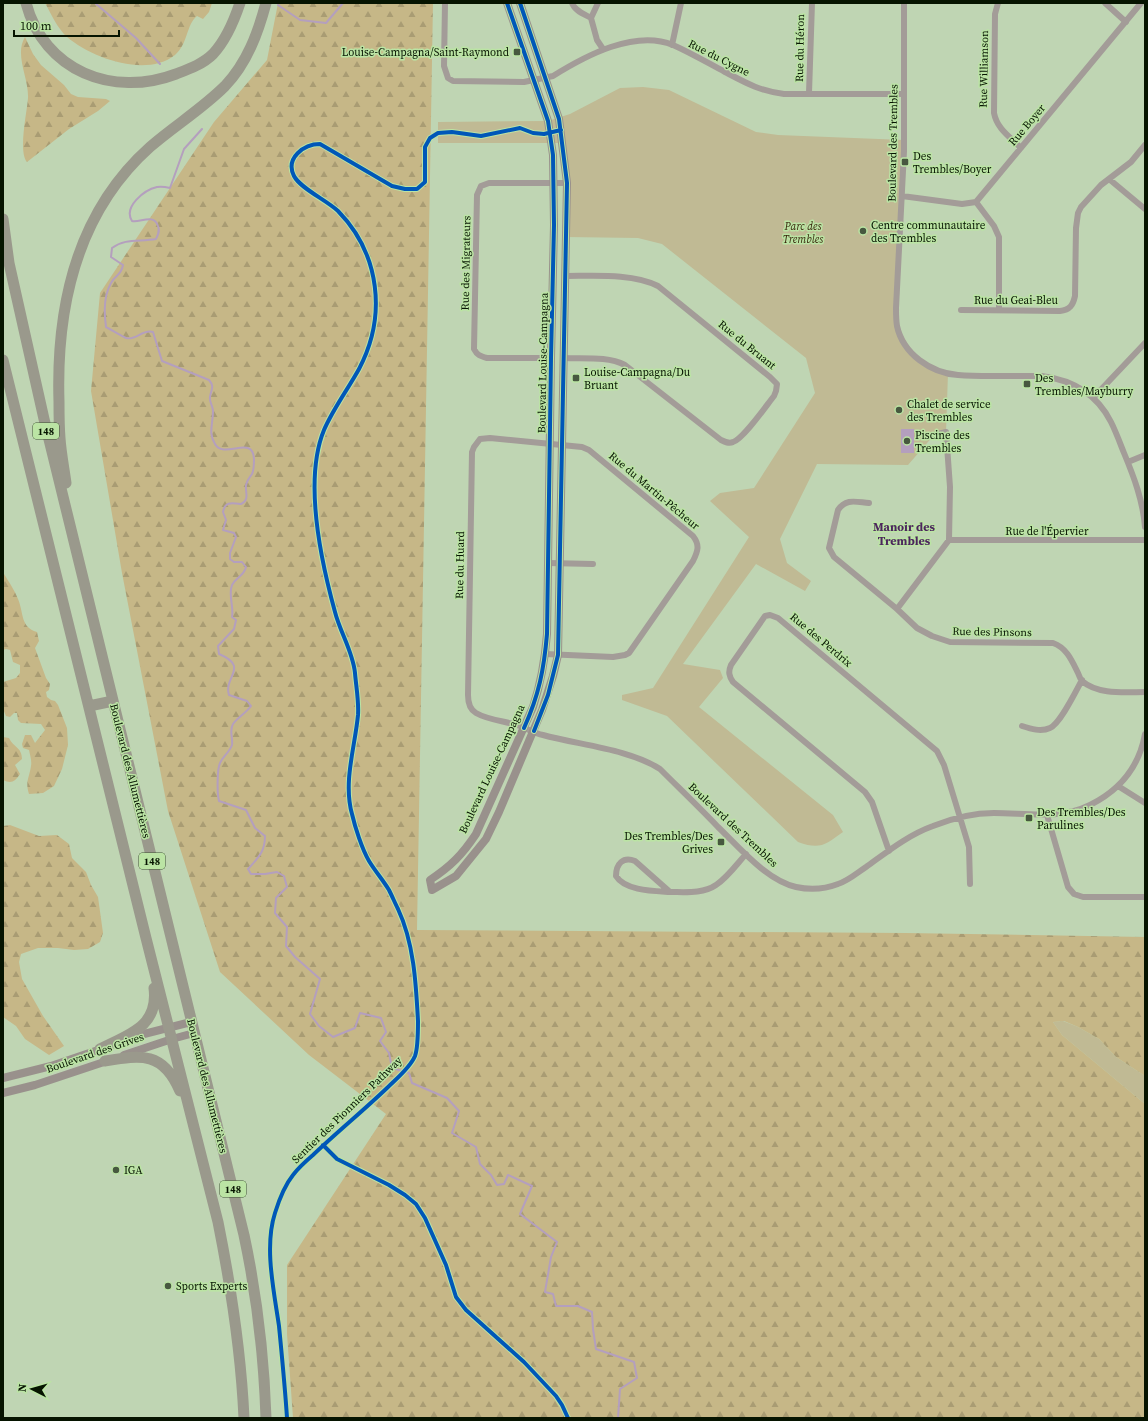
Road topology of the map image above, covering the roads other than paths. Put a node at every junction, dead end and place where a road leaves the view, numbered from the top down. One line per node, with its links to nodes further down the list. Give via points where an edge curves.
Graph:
1 (26, 3): 2 (highway, via 40,36 64,60 90,76 122,84 168,77 199,64 213,54 222,41)
2 (240, 3)
3 (266, 3): 54 (highway, via 246,56 230,80 150,147 120,177 102,203 75,263 60,338 60,438 67,495)
4 (445, 3): 20 (street, Rue du Cygne, via 444,66 448,78 459,82)
5 (507, 3): 20 (street, Boulevard Louise-Campagna)
6 (520, 3): 19 (street, Boulevard Louise-Campagna)
7 (572, 3): 15 (street, via 579,12)
8 (598, 3): 15 (street)
9 (681, 3): 17 (street)
10 (812, 3): 21 (street, Rue du Héron)
11 (904, 3): 22 (street, Boulevard des Trembles)
12 (998, 3): 24 (street, Rue Williamson, via 995,14 994,113 1000,128)
13 (1105, 3): 16 (street)
14 (1141, 3): 16 (street, Rue Boyer)
15 (591, 18): 18 (street)
16 (1126, 22): 24 (street, Rue Boyer)
17 (672, 45): 18 (street, Rue du Cygne, via 644,40); 21 (street, Rue du Cygne, via 768,92)
18 (602, 49): 19 (street, Rue du Cygne)
19 (546, 79): 20 (street, Rue du Cygne); 27 (street, Boulevard Louise-Campagna, via 558,118)
20 (534, 80): 26 (street, Boulevard Louise-Campagna, via 548,121)
21 (809, 93): 22 (street, Rue du Cygne)
22 (904, 94): 28 (street, Boulevard des Trembles)
23 (1145, 146): 25 (street, Rue du Geai-Bleu, via 1131,162)
24 (1021, 148): 29 (street, Rue Boyer)
25 (1109, 179): 30 (street); 35 (street, Rue du Geai-Bleu, via 1078,213 1075,296 1071,307 1060,311)
26 (554, 183): 27 (street, Rue des Migrateurs); 32 (street, Boulevard Louise-Campagna); 37 (street, Rue des Migrateurs, via 489,182 478,190 474,344 476,353 486,358)
27 (567, 183): 33 (street, Boulevard Louise-Campagna)
28 (902, 196): 29 (street, via 962,204); 40 (street, Boulevard des Trembles, via 896,318 904,343 916,357 938,371 958,375 1055,378 1077,386)
29 (976, 202): 35 (street, via 999,237)
30 (1145, 209)
31 (3, 219): 54 (highway, Boulevard des Allumettières / 148, via 18,309)
32 (554, 276): 33 (street); 37 (street, Boulevard Louise-Campagna)
33 (565, 276): 38 (street, Boulevard Louise-Campagna); 38 (street, Rue du Bruant, via 635,278 651,282 777,384 774,396 739,439 726,443 626,365 606,359)
34 (961, 310): 35 (street, Rue du Geai-Bleu)
35 (999, 310)
36 (1145, 343): 40 (street)
37 (551, 358): 38 (street); 42 (street, Boulevard Louise-Campagna)
38 (564, 358): 43 (street, Boulevard Louise-Campagna)
39 (3, 360): 60 (highway, Boulevard des Allumettières / 148)
40 (1093, 398): 45 (street, Boulevard des Trembles, via 1110,420)
41 (934, 434): 48 (street, via 946,432 950,487)
42 (550, 445): 43 (street, Rue du Martin-Pêcheur); 50 (street, Boulevard Louise-Campagna); 62 (street, Rue du Huard, via 485,438 477,442 472,452 468,701 476,713)
43 (561, 446): 51 (street, Boulevard Louise-Campagna); 56 (street, Rue du Martin-Pêcheur, via 589,450 693,536 698,545 693,560 629,653 613,657)
44 (1145, 455): 45 (street)
45 (1128, 462): 47 (street, Boulevard des Trembles, via 1142,503)
46 (869, 503): 53 (street, Rue des Pinsons, via 849,501 841,505 829,548 834,557)
47 (1145, 527)
48 (949, 540): 49 (street, Rue de l'Épervier); 53 (street)
49 (1145, 540)
50 (548, 563): 51 (street); 55 (street, Boulevard Louise-Campagna)
51 (560, 563): 52 (street); 56 (street, Boulevard Louise-Campagna)
52 (593, 564)
53 (897, 609): 57 (street, Rue des Pinsons, via 922,632 950,642 1048,642 1059,645 1068,654)
54 (98, 640): 59 (highway, Boulevard des Allumettières / 148)
55 (546, 654): 56 (street, Rue du Martin-Pêcheur); 62 (street, Boulevard Louise-Campagna, via 539,690)
56 (558, 654): 63 (street, Boulevard Louise-Campagna, via 554,676)
57 (1082, 680): 58 (street, via 1101,690); 61 (street, via 1051,728 1040,730)
58 (1145, 692)
59 (113, 701): 60 (highway); 75 (highway, Boulevard des Allumettières / 148)
60 (88, 706): 74 (highway, Boulevard des Allumettières / 148)
61 (1022, 726)
62 (524, 728): 63 (street, Boulevard des Trembles); 63 (street, Boulevard Louise-Campagna, via 476,834 448,867 430,880 432,890 456,876 486,839)
63 (534, 731): 70 (street, Boulevard des Trembles, via 650,763 660,769)
64 (1145, 734): 65 (street, Boulevard des Trembles, via 1140,756)
65 (1118, 786): 66 (street); 67 (street, Boulevard des Trembles, via 1079,810)
66 (1145, 803)
67 (1047, 815): 68 (street, Boulevard des Trembles, via 995,813); 73 (street, via 1068,887 1074,894 1083,897)
68 (959, 817): 69 (street, Boulevard des Trembles, via 919,831); 69 (street, Rue des Perdrix, via 944,765 937,751 778,618 765,616 731,665 729,670 733,682 864,792 872,802); 71 (street, via 969,847)
69 (889, 851): 70 (street, Boulevard des Trembles, via 845,881 829,887 812,889 776,879)
70 (746, 854): 72 (street, via 715,886 700,891)
71 (970, 884)
72 (670, 892): 72 (street, via 635,861 624,859 618,866 616,876 622,884)
73 (1145, 897)
74 (146, 938): 76 (highway, Boulevard des Allumettières / 148); 79 (highway, via 155,997 152,1014 138,1030)
75 (191, 1022): 76 (street, Boulevard des Grives); 77 (highway, Boulevard des Allumettières / 148)
76 (169, 1028): 78 (highway, Boulevard des Allumettières / 148); 79 (street, Boulevard des Grives)
77 (194, 1033): 78 (street, Boulevard des Grives); 85 (highway, Boulevard des Allumettières / 148, via 250,1264 262,1347)
78 (172, 1039): 80 (street, Boulevard des Grives); 83 (highway, Boulevard des Allumettières / 148)
79 (100, 1049): 81 (street, Boulevard des Grives, via 51,1066)
80 (105, 1062): 82 (street, Boulevard des Grives); 83 (highway, via 134,1056 150,1058 163,1066 174,1078)
81 (3, 1078)
82 (3, 1093)
83 (192, 1119): 84 (highway, Boulevard des Allumettières / 148, via 227,1265 237,1335)
84 (244, 1418)
85 (266, 1418)

